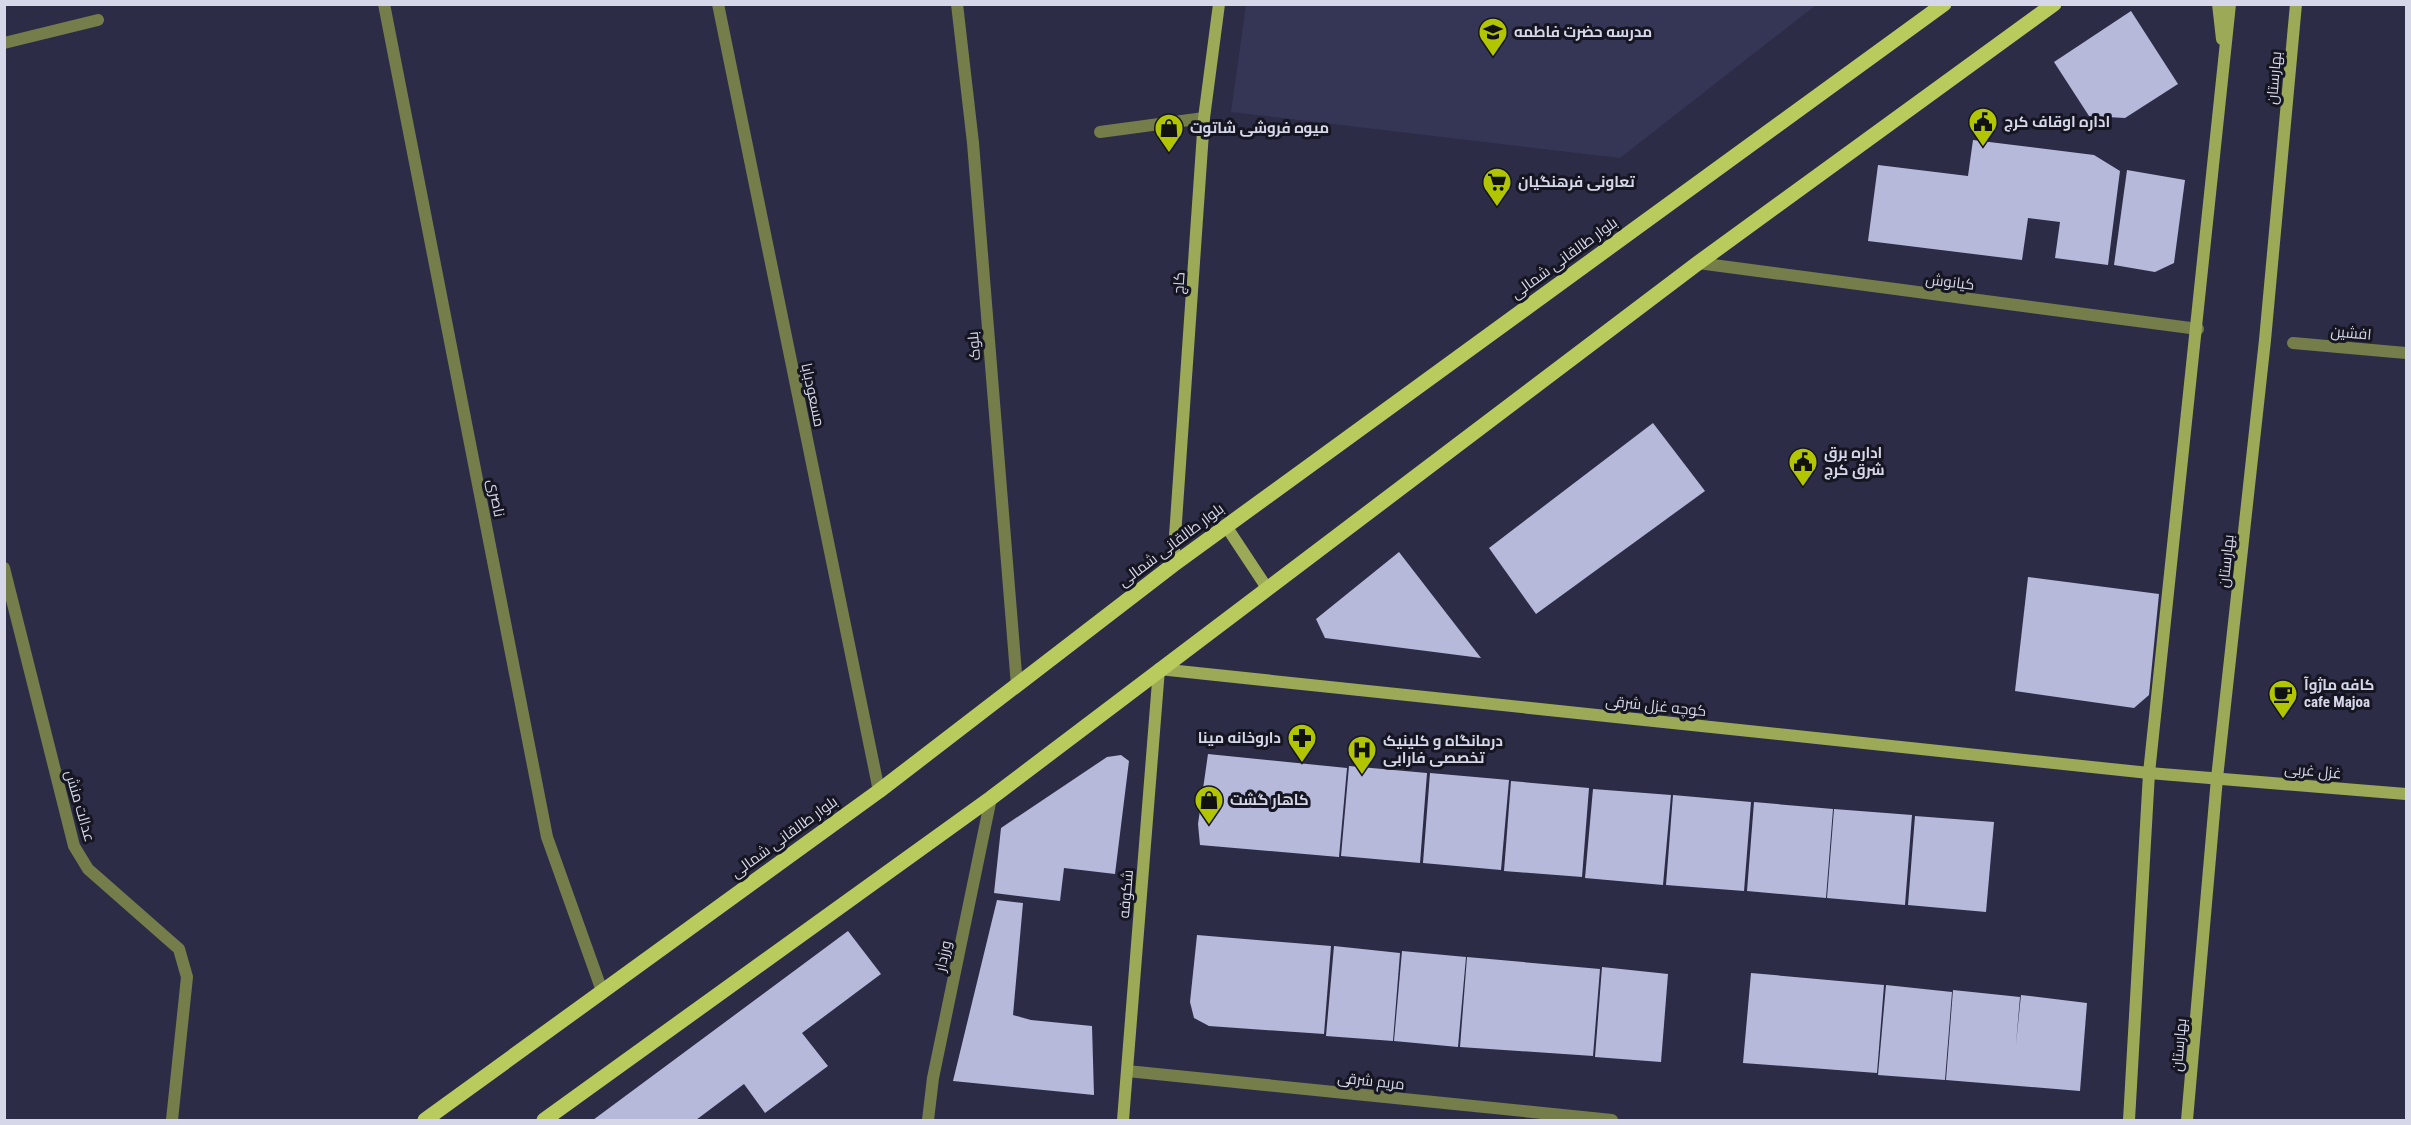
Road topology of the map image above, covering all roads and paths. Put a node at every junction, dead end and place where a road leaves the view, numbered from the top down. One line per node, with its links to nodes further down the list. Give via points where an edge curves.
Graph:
1 (384, 4): 30 (street, ناصری, via 547,837)
2 (718, 4): 27 (street, مسعودبابا)
3 (957, 4): 24 (street, بلوک, via 973,143)
4 (1219, 4): 13 (main road, کاج)
5 (1944, 4): 19 (main road, بلوار طالقانی شمالی)
6 (2054, 4): 15 (main road)
7 (2218, 4): 12 (main road)
8 (2230, 4): 12 (main road)
9 (2296, 4): 26 (main road, بهارستان, via 2264,352)
10 (98, 20): 11 (street)
11 (4, 43)
12 (2224, 66): 16 (main road)
13 (1204, 118): 14 (street); 20 (main road, کاج)
14 (1100, 132)
15 (1698, 263): 16 (street, کیانوش); 22 (main road)
16 (2198, 328): 25 (main road)
17 (2293, 343): 18 (street, افشین)
18 (2406, 353)
19 (1226, 526): 20 (main road, بلوار طالقانی شمالی); 22 (main road)
20 (1173, 565): 24 (main road, بلوار طالقانی شمالی)
21 (4, 568): 32 (street, عدالت منش, via 74,846 88,869 179,949 187,977)
22 (1267, 588): 23 (main road)
23 (1159, 669): 25 (main road, کوچه غزل شرقی); 29 (main road); 31 (main road, شکوفه)
24 (1017, 686): 27 (main road, بلوار طالقانی شمالی)
25 (2150, 773): 26 (main road, کوچه غزل شرقی); 38 (main road)
26 (2217, 777): 28 (main road, غزل غربی); 39 (main road, بهارستان)
27 (879, 791): 30 (main road, بلوار طالقانی شمالی)
28 (2406, 794)
29 (991, 798): 34 (main road); 35 (street, ورزدار, via 933,1078)
30 (602, 992): 33 (main road, بلوار طالقانی شمالی)
31 (1127, 1071): 36 (main road, شکوفه); 37 (street, مریم شرقی)
32 (172, 1120)
33 (425, 1120)
34 (544, 1120)
35 (928, 1120)
36 (1123, 1120)
37 (1612, 1120)
38 (2129, 1120)
39 (2187, 1120)

